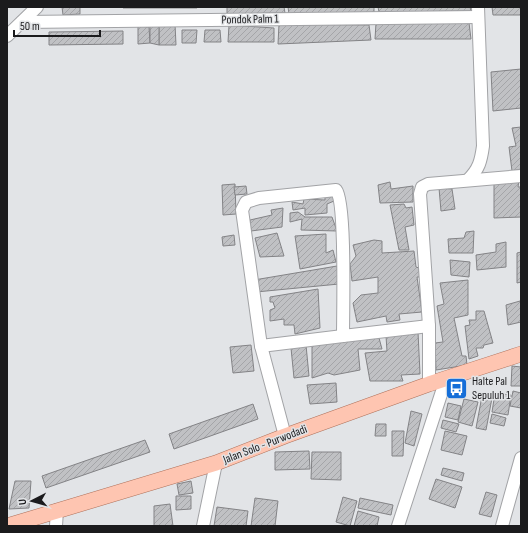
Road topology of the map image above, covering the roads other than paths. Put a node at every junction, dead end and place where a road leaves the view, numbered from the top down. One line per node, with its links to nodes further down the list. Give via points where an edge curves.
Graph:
1 (37, 7): 3 (street)
2 (478, 12): 3 (street, Pondok Palm 1); 6 (street, via 483,146 481,163 477,172)
3 (22, 22): 4 (street)
4 (7, 36)
5 (521, 176): 6 (street)
6 (468, 180): 7 (street, via 428,184 422,187 420,194)
7 (429, 326): 8 (street); 12 (street)
8 (343, 336): 9 (street); 9 (street, via 341,210 339,193 328,189 252,199 244,205 242,210)
9 (261, 346): 13 (street)
10 (521, 354): 11 (main road, Jalan Solo - Purwodadi)
11 (446, 379): 12 (main road, Jalan Solo - Purwodadi); 20 (street)
12 (429, 384): 13 (main road, Jalan Solo - Purwodadi)
13 (285, 436): 15 (main road, Jalan Solo - Purwodadi)
14 (521, 458): 21 (street)
15 (216, 463): 16 (main road, Jalan Solo - Purwodadi); 19 (street)
16 (57, 510): 17 (main road, Jalan Solo - Purwodadi); 18 (street)
17 (7, 526)
18 (56, 526)
19 (203, 526)
20 (398, 526)
21 (502, 526)

